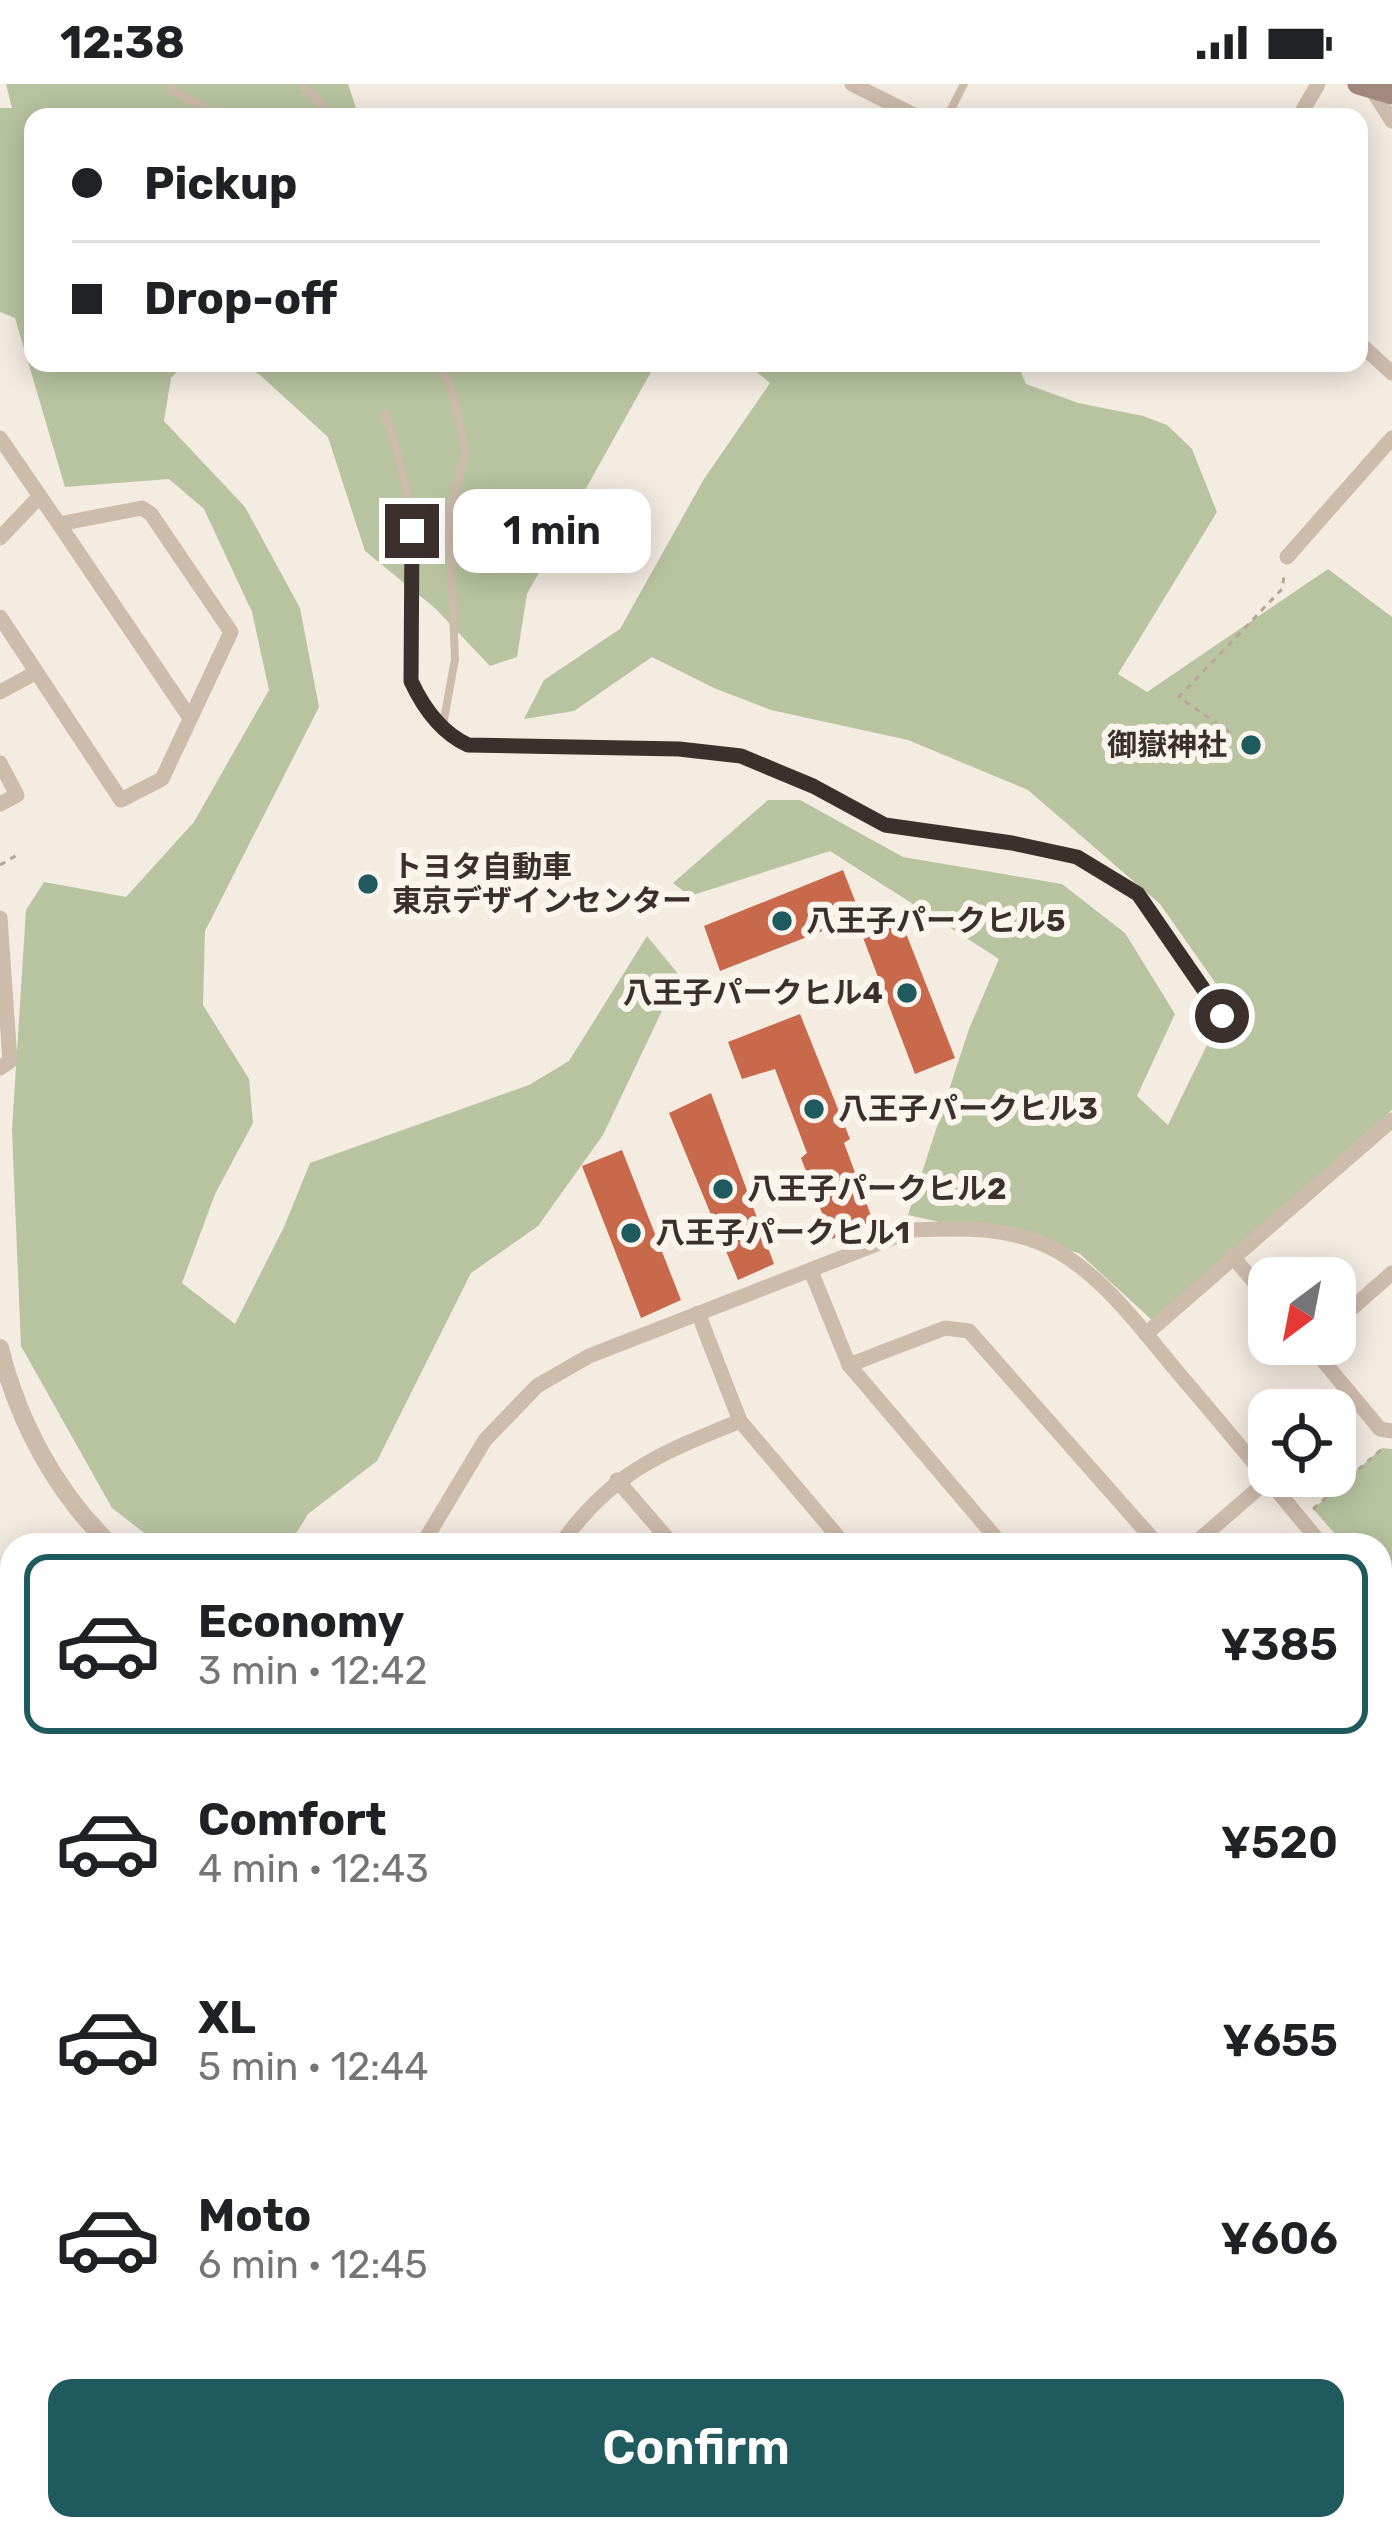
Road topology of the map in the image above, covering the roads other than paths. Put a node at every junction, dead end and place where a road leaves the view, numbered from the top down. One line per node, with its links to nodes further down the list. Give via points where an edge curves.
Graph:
1 (170, 84): 5 (lane)
2 (302, 84): 6 (lane)
3 (852, 84): 7 (street)
4 (1374, 88): 8 (street)
5 (206, 108)
6 (324, 108)
7 (900, 108)
8 (1392, 121)
9 (1368, 352): 11 (street)
10 (442, 372): 23 (lane, via 466,451 449,514 455,659)
11 (1392, 373)
12 (385, 413): 23 (lane, via 410,501 411,681)
13 (0, 438): 15 (street)
14 (1392, 438): 18 (street)
15 (38, 497): 16 (street); 17 (street)
16 (59, 524): 22 (street); 22 (street, via 142,508 231,632)
17 (0, 538)
18 (1287, 557)
19 (0, 617): 20 (street)
20 (35, 673): 21 (street); 22 (street, via 121,800 162,779)
21 (0, 692)
22 (190, 718)
23 (443, 725): 27 (lane, via 468,745 741,756 885,825 1077,857 1138,894)
24 (0, 763): 25 (street, via 17,796)
25 (0, 804)
26 (0, 918): 28 (street, via 10,1061)
27 (1222, 1016)
28 (0, 1068)
29 (1392, 1120): 30 (street)
30 (1232, 1256): 33 (street); 36 (street)
31 (811, 1271): 35 (street); 36 (street, via 913,1230 1006,1231 1057,1251); 38 (street)
32 (1392, 1273): 34 (street)
33 (1248, 1275)
34 (1356, 1305)
35 (698, 1312): 40 (street); 47 (street, via 537,1386 485,1439)
36 (1145, 1334): 42 (street)
37 (0, 1348): 46 (street, via 46,1462)
38 (849, 1365): 51 (street); 52 (street, via 945,1328 969,1331)
39 (1327, 1365): 41 (street, via 1380,1429)
40 (740, 1421): 43 (street); 50 (street)
41 (1392, 1431)
42 (1248, 1456)
43 (617, 1480): 48 (street); 49 (street)
44 (1248, 1497): 53 (street)
45 (1282, 1497): 54 (street)
46 (102, 1533)
47 (429, 1533)
48 (568, 1533)
49 (663, 1533)
50 (835, 1533)
51 (992, 1533)
52 (1147, 1533)
53 (1207, 1533)
54 (1312, 1533)

